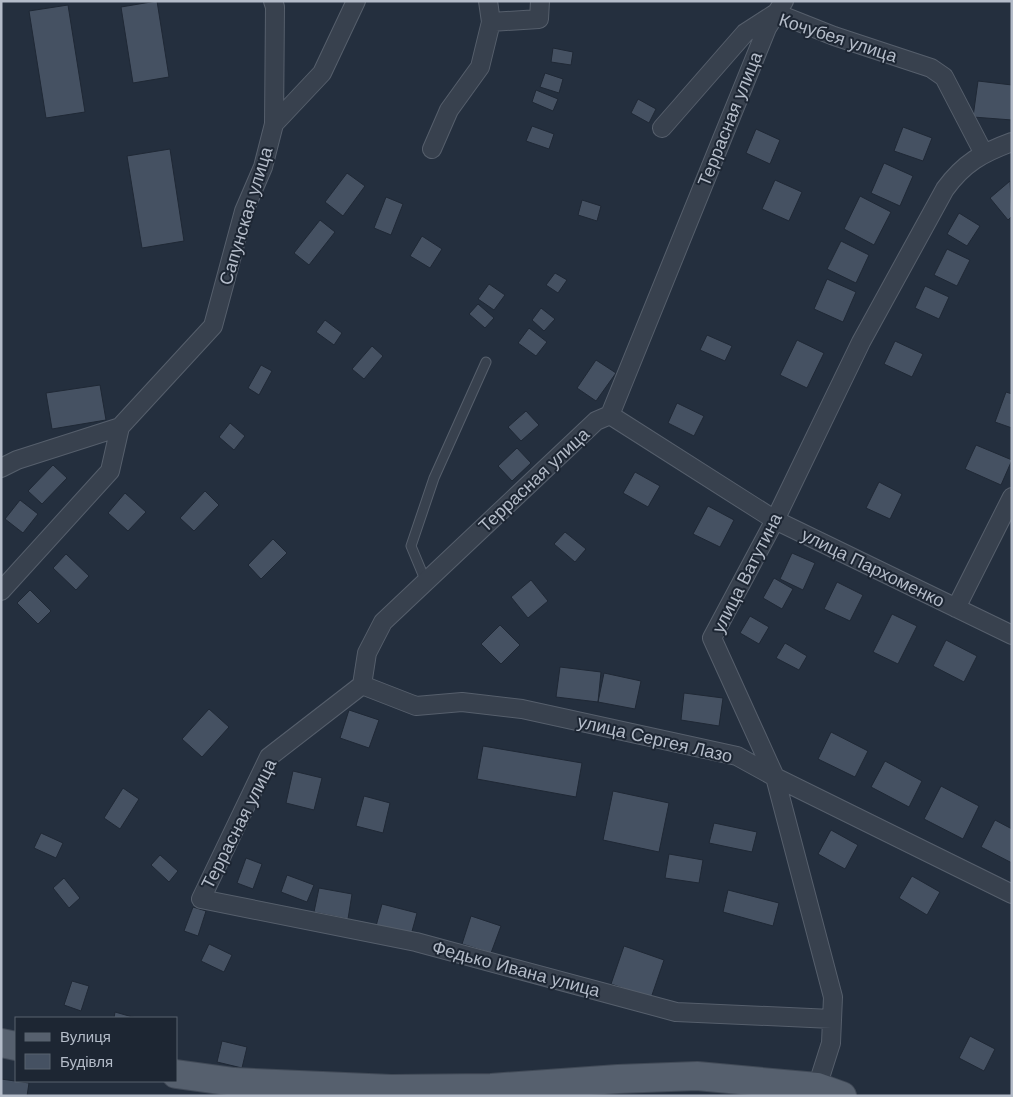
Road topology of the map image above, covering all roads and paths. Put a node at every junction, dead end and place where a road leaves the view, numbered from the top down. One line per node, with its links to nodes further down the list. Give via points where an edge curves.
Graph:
1 (273, 1): 7 (street, Сапунская улица)
2 (356, 1): 7 (street, via 322,73)
3 (488, 1): 6 (street)
4 (540, 1): 6 (street, via 539,19)
5 (780, 7): 8 (street, Кочубея улица, via 745,33); 11 (street, Кочубея улица, via 834,36 931,68 944,77); 13 (street, Террасная улица, via 767,28)
6 (491, 22): 10 (street, via 480,67 449,110)
7 (274, 124): 14 (street, Сапунская улица, via 263,167 244,211 214,326)
8 (662, 128)
9 (1012, 142): 11 (street, улица Ватутина)
10 (432, 149)
11 (983, 152): 17 (street, улица Ватутина, via 945,190 861,342)
12 (486, 362): 18 (lane, via 434,478 412,546)
13 (610, 415): 17 (street, улица Пархоменко); 18 (street, Террасная улица, via 596,421)
14 (120, 427): 15 (street); 19 (street, via 110,471)
15 (1, 468)
16 (1012, 497): 20 (street)
17 (775, 520): 20 (street, улица Пархоменко); 23 (street, улица Ватутина, via 712,638)
18 (426, 582): 22 (street, Террасная улица, via 383,622 367,653)
19 (1, 591)
20 (956, 608): 21 (street, улица Пархоменко)
21 (1012, 635)
22 (362, 686): 23 (street, улица Сергея Лазо, via 416,706 462,702 522,709 736,756); 25 (street, Террасная улица, via 269,757)
23 (775, 778): 24 (street, улица Сергея Лазо); 26 (street, улица Ватутина, via 834,997)
24 (1012, 894)
25 (201, 899): 26 (street, Федько Ивана улица, via 416,942 676,1012)
26 (832, 1019): 30 (street, улица Ватутина)
27 (1, 1043): 28 (main road)
28 (15, 1046)
29 (178, 1074): 30 (main road, via 234,1082 391,1089 490,1088 697,1076)
30 (830, 1092)

